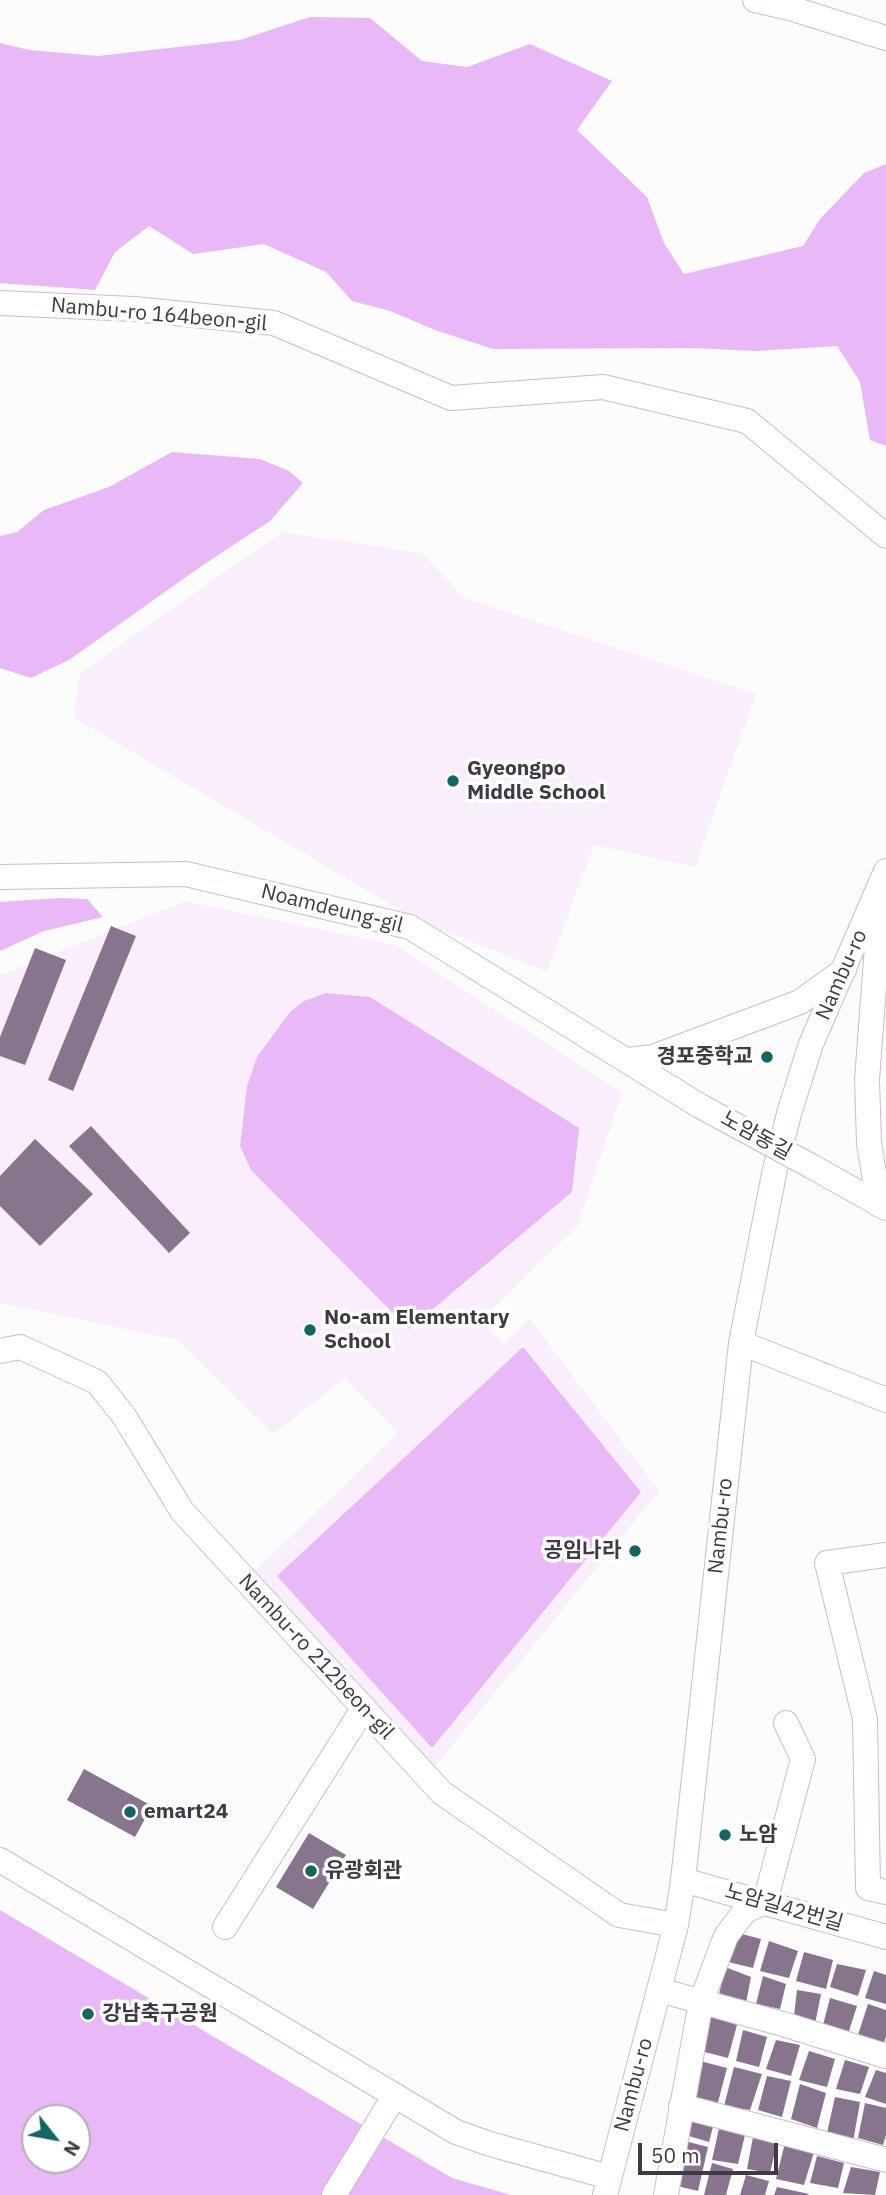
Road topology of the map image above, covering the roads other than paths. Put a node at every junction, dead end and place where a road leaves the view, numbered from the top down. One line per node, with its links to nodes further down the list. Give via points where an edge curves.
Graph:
1 (755, 0): 2 (street)
2 (789, 4): 3 (street)
3 (886, 38)
4 (0, 303): 5 (street, Nambu-ro 164beon-gil, via 134,309 274,323 451,398 603,387 747,421)
5 (886, 536)
6 (884, 876): 8 (street, Nambu-ro); 11 (street, via 867,1080 869,1143)
7 (0, 877): 9 (street, Noamdeung-gil, via 186,874 410,927)
8 (844, 970): 9 (street, via 800,1002 653,1057); 12 (street, Nambu-ro, via 811,1044 790,1110)
9 (627, 1060): 10 (street, Noamdeung-gil)
10 (700, 1106): 11 (street, 노암동길, bridge)
11 (883, 1206)
12 (741, 1343): 14 (street); 19 (street, Nambu-ro)
13 (0, 1351): 16 (street, Nambu-ro 212beon-gil, via 20,1347 97,1382 124,1416 182,1511)
14 (886, 1400)
15 (886, 1555): 20 (street, via 827,1563 865,1719 868,1888)
16 (363, 1709): 22 (street, Nambu-ro 212beon-gil, via 442,1793 608,1908 619,1915); 23 (street)
17 (786, 1723): 21 (street, via 803,1759)
18 (0, 1860): 28 (street)
19 (682, 1880): 21 (street, 노암길42번길); 22 (street, Nambu-ro)
20 (886, 1892)
21 (765, 1902): 24 (street, 노암길42번길); 26 (street, via 745,1912 726,1936)
22 (676, 1925): 25 (street, Nambu-ro)
23 (225, 1927)
24 (886, 1937)
25 (659, 1990): 26 (street); 31 (street, Nambu-ro)
26 (701, 2002): 27 (street); 29 (street)
27 (886, 2056)
28 (395, 2095): 31 (street, via 456,2132); 32 (street)
29 (681, 2106): 30 (street); 33 (street)
30 (886, 2160)
31 (607, 2186)
32 (334, 2195)
33 (666, 2195)

